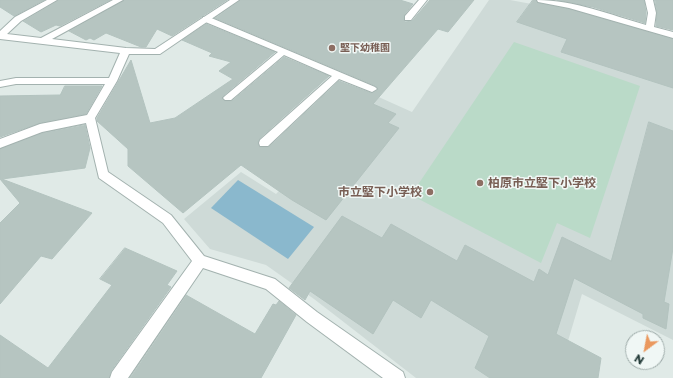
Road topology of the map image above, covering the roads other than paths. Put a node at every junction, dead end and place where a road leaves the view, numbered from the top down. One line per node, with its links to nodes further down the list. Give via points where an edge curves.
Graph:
1 (119, 0): 13 (street)
2 (235, 0): 9 (street)
3 (423, 0): 8 (lane)
4 (541, 0): 7 (street)
5 (649, 0): 10 (street, via 652,13)
6 (47, 1): 12 (street, via 18,19)
7 (571, 3): 10 (street)
8 (408, 18)
9 (206, 19): 14 (street, via 157,52); 15 (lane)
10 (650, 29): 11 (street)
11 (673, 35)
12 (0, 36): 13 (street)
13 (42, 42): 14 (street)
14 (126, 50): 17 (street)
15 (283, 52): 16 (lane); 20 (lane)
16 (338, 75): 19 (lane); 22 (lane)
17 (112, 81): 18 (street, via 16,81); 21 (street)
18 (0, 84)
19 (372, 89)
20 (228, 98)
21 (90, 118): 23 (street, via 40,128); 24 (street, via 103,175 166,220)
22 (264, 142)
23 (0, 144)
24 (200, 261): 25 (street); 26 (street, via 270,284)
25 (118, 378)
26 (397, 378)

